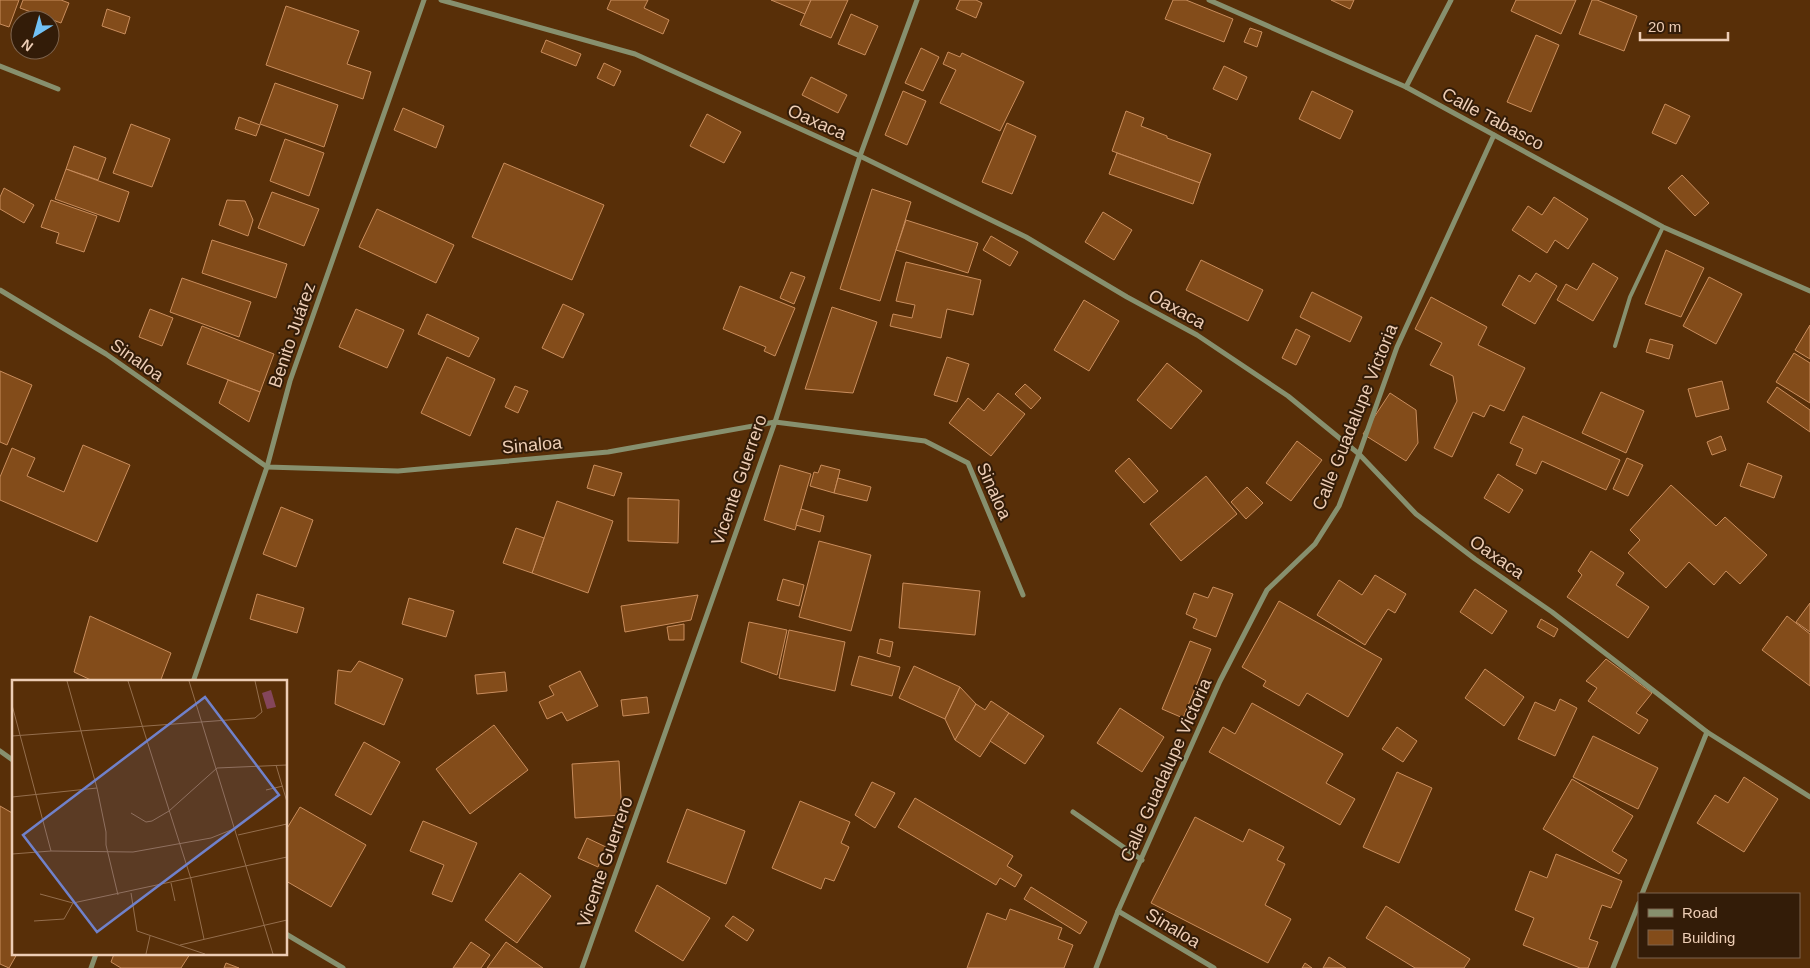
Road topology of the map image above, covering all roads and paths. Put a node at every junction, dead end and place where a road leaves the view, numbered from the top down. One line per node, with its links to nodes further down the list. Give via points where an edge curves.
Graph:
1 (424, 0): 17 (street, Benito Juárez, via 290,382)
2 (441, 0): 10 (street, Oaxaca, via 635,54)
3 (917, 0): 10 (street, Vicente Guerrero)
4 (1210, 0): 7 (street, Calle Tabasco)
5 (1451, 0): 7 (street)
6 (0, 66): 8 (street)
7 (1406, 88): 9 (street, Calle Tabasco)
8 (58, 89)
9 (1494, 135): 11 (street, Calle Tabasco); 16 (street, Calle Guadalupe Victoria, via 1397,347)
10 (860, 156): 15 (street, Vicente Guerrero); 16 (street, Oaxaca, via 1026,237 1197,335 1288,396)
11 (1663, 227): 13 (street, Calle Tabasco); 14 (lane, via 1630,297)
12 (0, 290): 17 (street, Sinaloa, via 106,354)
13 (1810, 291)
14 (1615, 346)
15 (774, 422): 17 (street, Sinaloa, via 608,452 398,471); 18 (street, Sinaloa, via 926,440 968,463); 33 (street, Vicente Guerrero)
16 (1359, 454): 20 (street, Oaxaca, via 1416,514 1552,612); 25 (street, Calle Guadalupe Victoria, via 1339,506 1315,544 1267,590 1220,681)
17 (267, 467): 19 (street, Benito Juárez)
18 (1023, 595)
19 (194, 680)
20 (1707, 732): 23 (street, Oaxaca); 26 (street)
21 (0, 751): 22 (street)
22 (12, 759)
23 (1810, 797)
24 (1073, 812): 25 (street)
25 (1142, 860): 28 (street, Calle Guadalupe Victoria)
26 (1642, 893)
27 (1638, 906): 36 (street)
28 (1118, 911): 34 (street, Calle Guadalupe Victoria); 35 (street, Sinaloa)
29 (288, 935): 32 (street)
30 (95, 956): 31 (street)
31 (91, 968)
32 (343, 968)
33 (582, 968)
34 (1096, 968)
35 (1214, 968)
36 (1613, 968)

